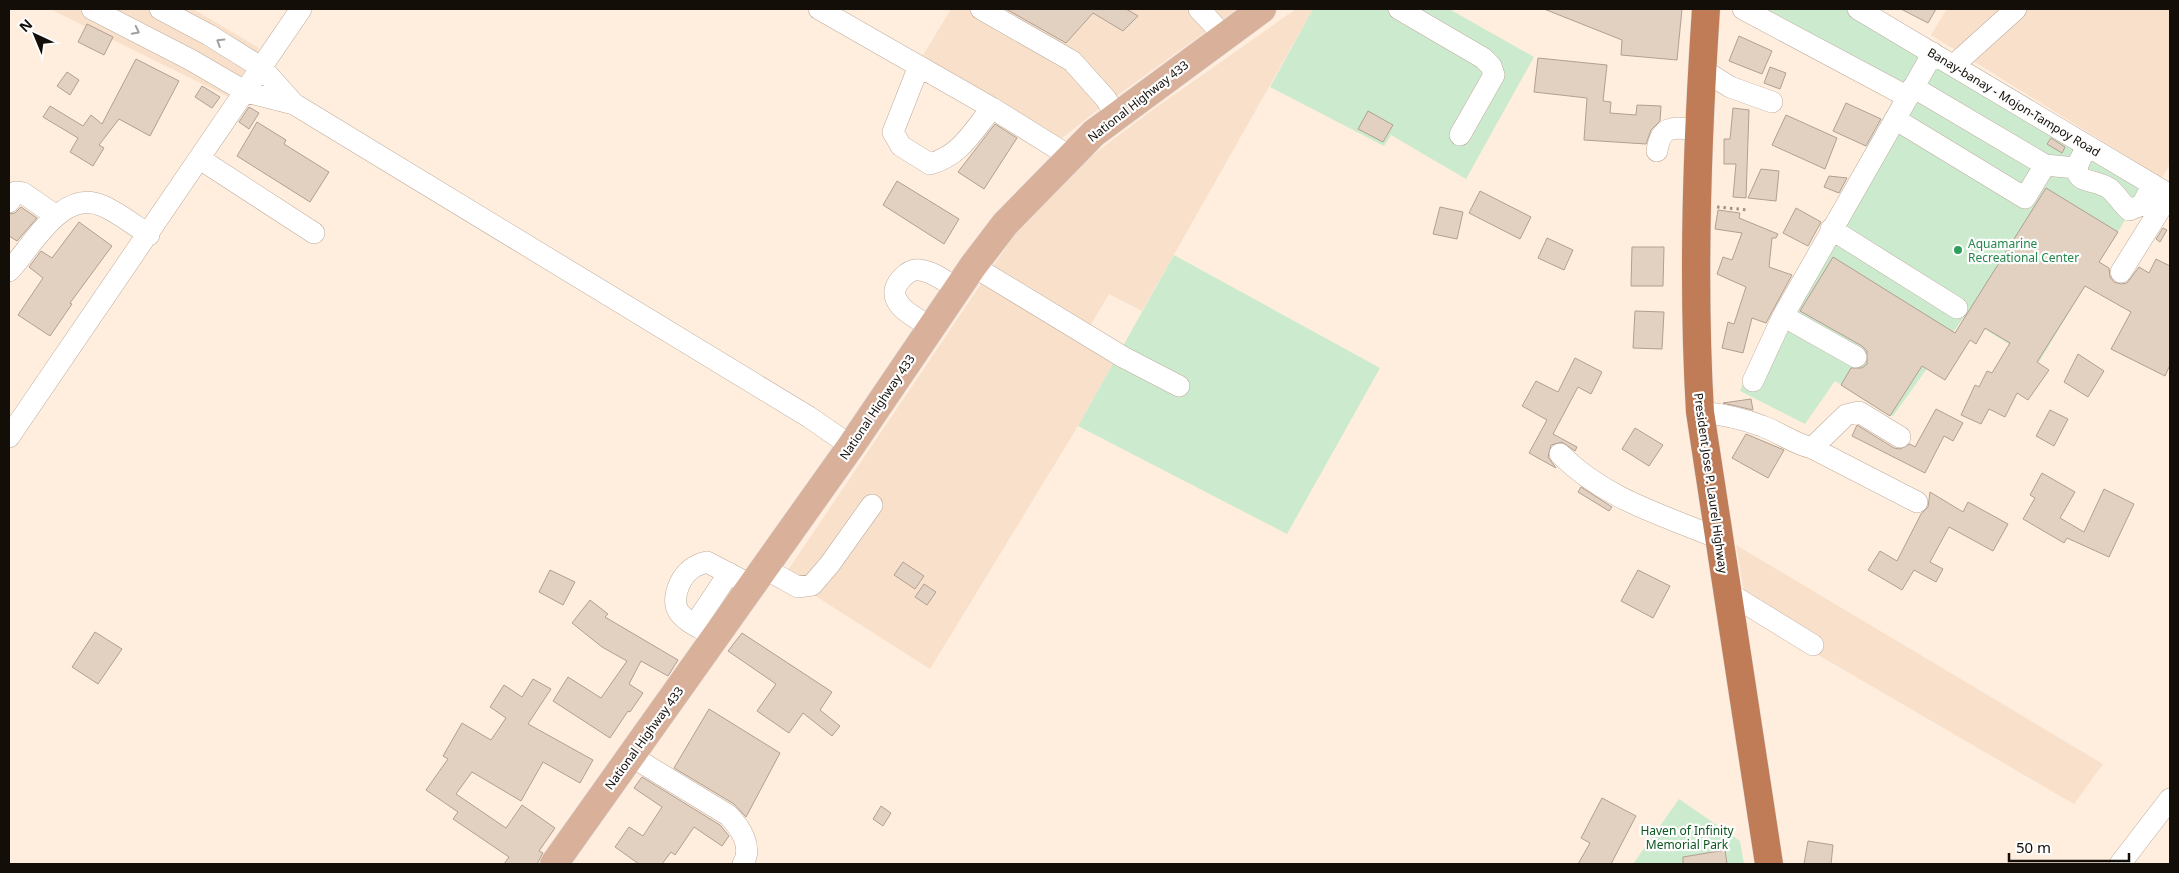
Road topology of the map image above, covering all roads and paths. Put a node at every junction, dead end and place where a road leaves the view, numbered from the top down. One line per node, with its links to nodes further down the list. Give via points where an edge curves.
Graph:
1 (92, 9): 19 (street, one-way to 19, via 192,60)
2 (160, 9): 17 (street, one-way to 2)
3 (301, 9): 17 (street)
4 (819, 9): 16 (street)
5 (981, 9): 24 (street, via 1072,61 1106,99)
6 (1199, 9): 13 (street)
7 (1262, 9): 13 (main road, National Highway 433)
8 (1399, 9): 27 (street, via 1483,58 1491,66 1494,75)
9 (1706, 9): 18 (highway, President Jose P. Laurel Highway)
10 (1743, 9): 20 (street)
11 (1858, 9): 14 (street, Banay-banay - Mojon-Tampoy Road)
12 (2016, 9): 15 (street)
13 (1224, 36): 24 (main road, National Highway 433)
14 (1933, 53): 15 (street, Banay-banay - Mojon-Tampoy Road); 20 (street)
15 (1954, 65): 28 (street, Banay-banay - Mojon-Tampoy Road)
16 (919, 66): 23 (street); 23 (street, via 893,132 901,146 930,164 947,159)
17 (262, 68): 19 (street); 22 (street)
18 (1702, 69): 21 (street, via 1730,87); 26 (highway, President Jose P. Laurel Highway)
19 (246, 92): 22 (street); 31 (street)
20 (1910, 92): 25 (street); 32 (street)
21 (1772, 102)
22 (294, 104): 55 (street, via 809,417)
23 (992, 108): 30 (street)
24 (1116, 116): 30 (main road, National Highway 433)
25 (1895, 118): 32 (street, via 2025,198); 39 (street)
26 (1700, 130): 29 (street, via 1666,130 1658,140); 36 (highway, President Jose P. Laurel Highway)
27 (1460, 135)
28 (2087, 147): 33 (street); 34 (street, Banay-banay - Mojon-Tampoy Road)
29 (1657, 151)
30 (1069, 156): 42 (main road, National Highway 433, via 1005,224)
31 (200, 159): 40 (street); 41 (street)
32 (2045, 165): 33 (street)
33 (2076, 168): 34 (street, via 2085,180 2109,189 2130,210)
34 (2164, 192): 44 (street)
35 (11, 194): 38 (street, via 23,193)
36 (1697, 205): 37 (path); 52 (highway, President Jose P. Laurel Highway, via 1696,345)
37 (1748, 210)
38 (55, 215): 41 (street, via 81,202 102,205); 43 (street)
39 (1831, 230): 46 (street); 47 (street)
40 (314, 233)
41 (149, 235): 54 (street)
42 (972, 266): 45 (main road, National Highway 433); 51 (street, via 1122,357)
43 (9, 271)
44 (2121, 272)
45 (957, 289): 48 (main road, National Highway 433); 48 (street, via 930,272 918,269 907,272 898,282 894,293 898,304 905,312)
46 (1957, 308)
47 (1783, 316): 49 (street); 50 (street)
48 (931, 327): 55 (main road, National Highway 433)
49 (1856, 357)
50 (1754, 381)
51 (1179, 386)
52 (1700, 412): 56 (street, via 1726,415 1762,426); 60 (highway, President Jose P. Laurel Highway)
53 (1900, 437): 56 (street, via 1859,412 1846,415)
54 (9, 438)
55 (851, 446): 61 (main road, National Highway 433)
56 (1812, 448): 58 (street)
57 (1560, 454): 60 (street, via 1593,483 1620,498)
58 (1917, 502)
59 (872, 505): 61 (street, via 812,585 798,587)
60 (1718, 538): 62 (highway, President Jose P. Laurel Highway)
61 (748, 576): 63 (main road, National Highway 433); 63 (street, via 707,562 696,565 683,578 674,596 674,606 681,615)
62 (1726, 592): 64 (street); 69 (highway, President Jose P. Laurel Highway)
63 (705, 630): 65 (main road, National Highway 433)
64 (1814, 645)
65 (631, 756): 67 (main road, National Highway 433); 68 (street, via 728,815 737,824 747,845 748,856)
66 (2170, 799): 70 (street)
67 (554, 864)
68 (743, 864)
69 (1769, 864)
70 (2120, 864)

